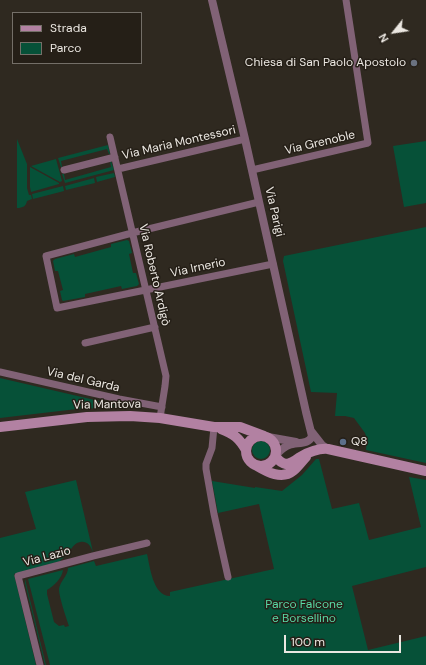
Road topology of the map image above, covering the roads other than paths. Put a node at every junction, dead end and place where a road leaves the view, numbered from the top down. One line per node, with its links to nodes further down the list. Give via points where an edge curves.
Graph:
1 (212, 0): 4 (street, Via Parigi)
2 (346, 0): 8 (street, Via Grenoble, via 368,143)
3 (110, 137): 5 (street, Via Roberto Ardigò)
4 (245, 139): 6 (street, Via Maria Montessori); 8 (street, Via Parigi)
5 (115, 157): 6 (street, Via Roberto Ardigò); 7 (street)
6 (118, 169): 10 (street, Via Roberto Ardigò)
7 (64, 170)
8 (252, 170): 9 (street, Via Parigi)
9 (259, 202): 10 (street); 11 (street, Via Parigi)
10 (132, 232): 12 (street, Via Roberto Ardigò); 12 (street, Via Irnerio, via 46,256 56,308)
11 (273, 264): 12 (street, Via Irnerio); 20 (street, Via Parigi)
12 (146, 290): 13 (street, Via Roberto Ardigò)
13 (155, 327): 14 (street); 16 (street, Via Roberto Ardigò, via 166,376)
14 (85, 343)
15 (0, 372): 16 (street, Via del Garda)
16 (162, 407): 17 (street, Via Roberto Ardigò)
17 (160, 418): 18 (main road, Via Mantova, via 95,416); 19 (main road, Via Mantova)
18 (0, 427)
19 (215, 427): 21 (main road, Via Mantova, via 240,427); 24 (main road, Via Mantova, via 237,437); 30 (street, via 206,469)
20 (311, 430): 22 (street, via 312,438 307,442); 23 (street, Via Parigi)
21 (266, 436): 22 (street); 24 (main road, via 252,438); 26 (main road, via 275,444)
22 (301, 442): 26 (street, via 289,445)
23 (328, 449): 25 (main road); 28 (main road)
24 (246, 450): 27 (main road, Via Mantova, via 248,460)
25 (310, 452): 26 (main road, via 286,464); 27 (main road, via 290,474 278,475)
26 (275, 456): 27 (main road, via 268,464)
27 (257, 466)
28 (426, 471)
29 (147, 543): 31 (street, Via Lazio, via 18,576)
30 (228, 577)
31 (40, 665)

